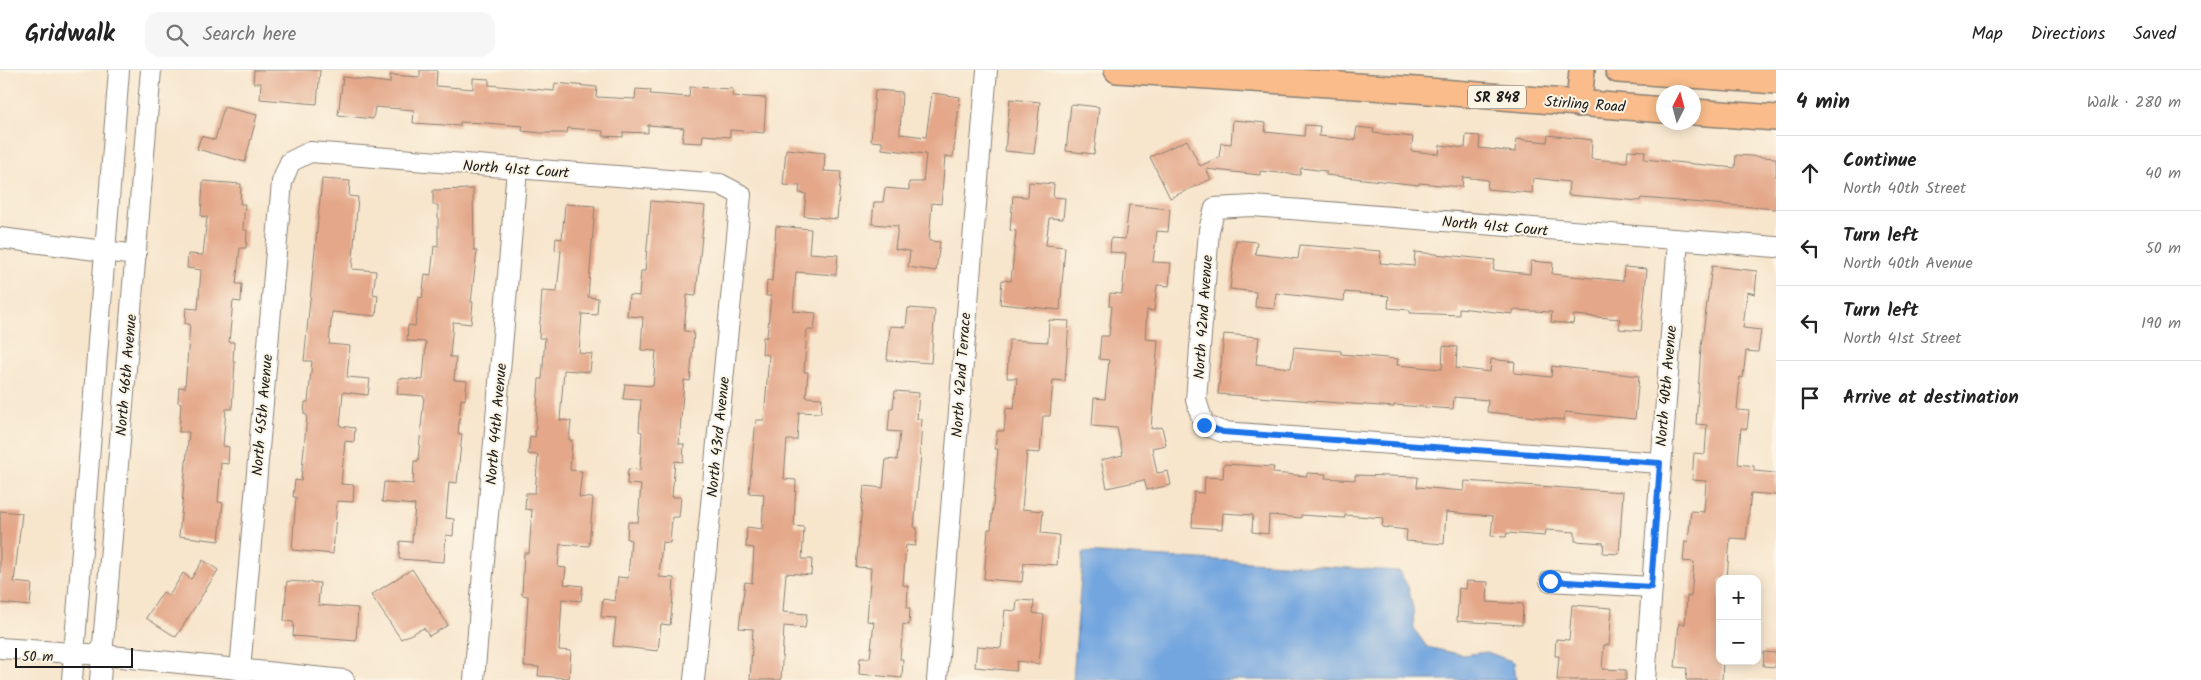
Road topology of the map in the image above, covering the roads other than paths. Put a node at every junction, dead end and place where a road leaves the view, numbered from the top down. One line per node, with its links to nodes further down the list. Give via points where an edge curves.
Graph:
1 (119, 70): 19 (street, North 46th Avenue)
2 (151, 70): 20 (street, North 46th Avenue)
3 (987, 70): 33 (street, North 42nd Terrace)
4 (1117, 70): 8 (main road, Stirling Road / SR 848)
5 (1582, 70): 8 (main road)
6 (1618, 70): 7 (main road)
7 (1776, 81)
8 (1579, 104): 9 (main road, Stirling Road / SR 848)
9 (1656, 109)
10 (1701, 113): 11 (main road)
11 (1776, 118)
12 (290, 162): 13 (street, North 41st Court, via 310,152); 27 (street, North 45th Avenue, via 282,182)
13 (517, 169): 14 (street, North 41st Court, via 720,184); 31 (street, North 44th Avenue)
14 (741, 195): 32 (street, North 43rd Avenue)
15 (1215, 208): 17 (street, North 41st Court, via 1252,206); 21 (street, North 42nd Avenue, via 1209,230 1196,400 1204,425 1223,432)
16 (0, 238): 19 (street)
17 (1678, 241): 18 (street, North 41st Court); 21 (street, North 40th Avenue)
18 (1776, 247)
19 (106, 251): 20 (street); 25 (street, North 46th Avenue)
20 (136, 255): 26 (street, North 46th Avenue)
21 (1660, 463): 23 (street, North 40th Avenue)
22 (1550, 581): 23 (street)
23 (1651, 587): 34 (street, North 40th Avenue)
24 (0, 648): 25 (street)
25 (74, 654): 26 (street); 28 (street, North 46th Avenue)
26 (102, 655): 27 (street); 29 (street, North 46th Avenue)
27 (240, 670): 30 (street)
28 (72, 680)
29 (100, 680)
30 (344, 680)
31 (474, 680)
32 (694, 680)
33 (937, 680)
34 (1644, 680)

